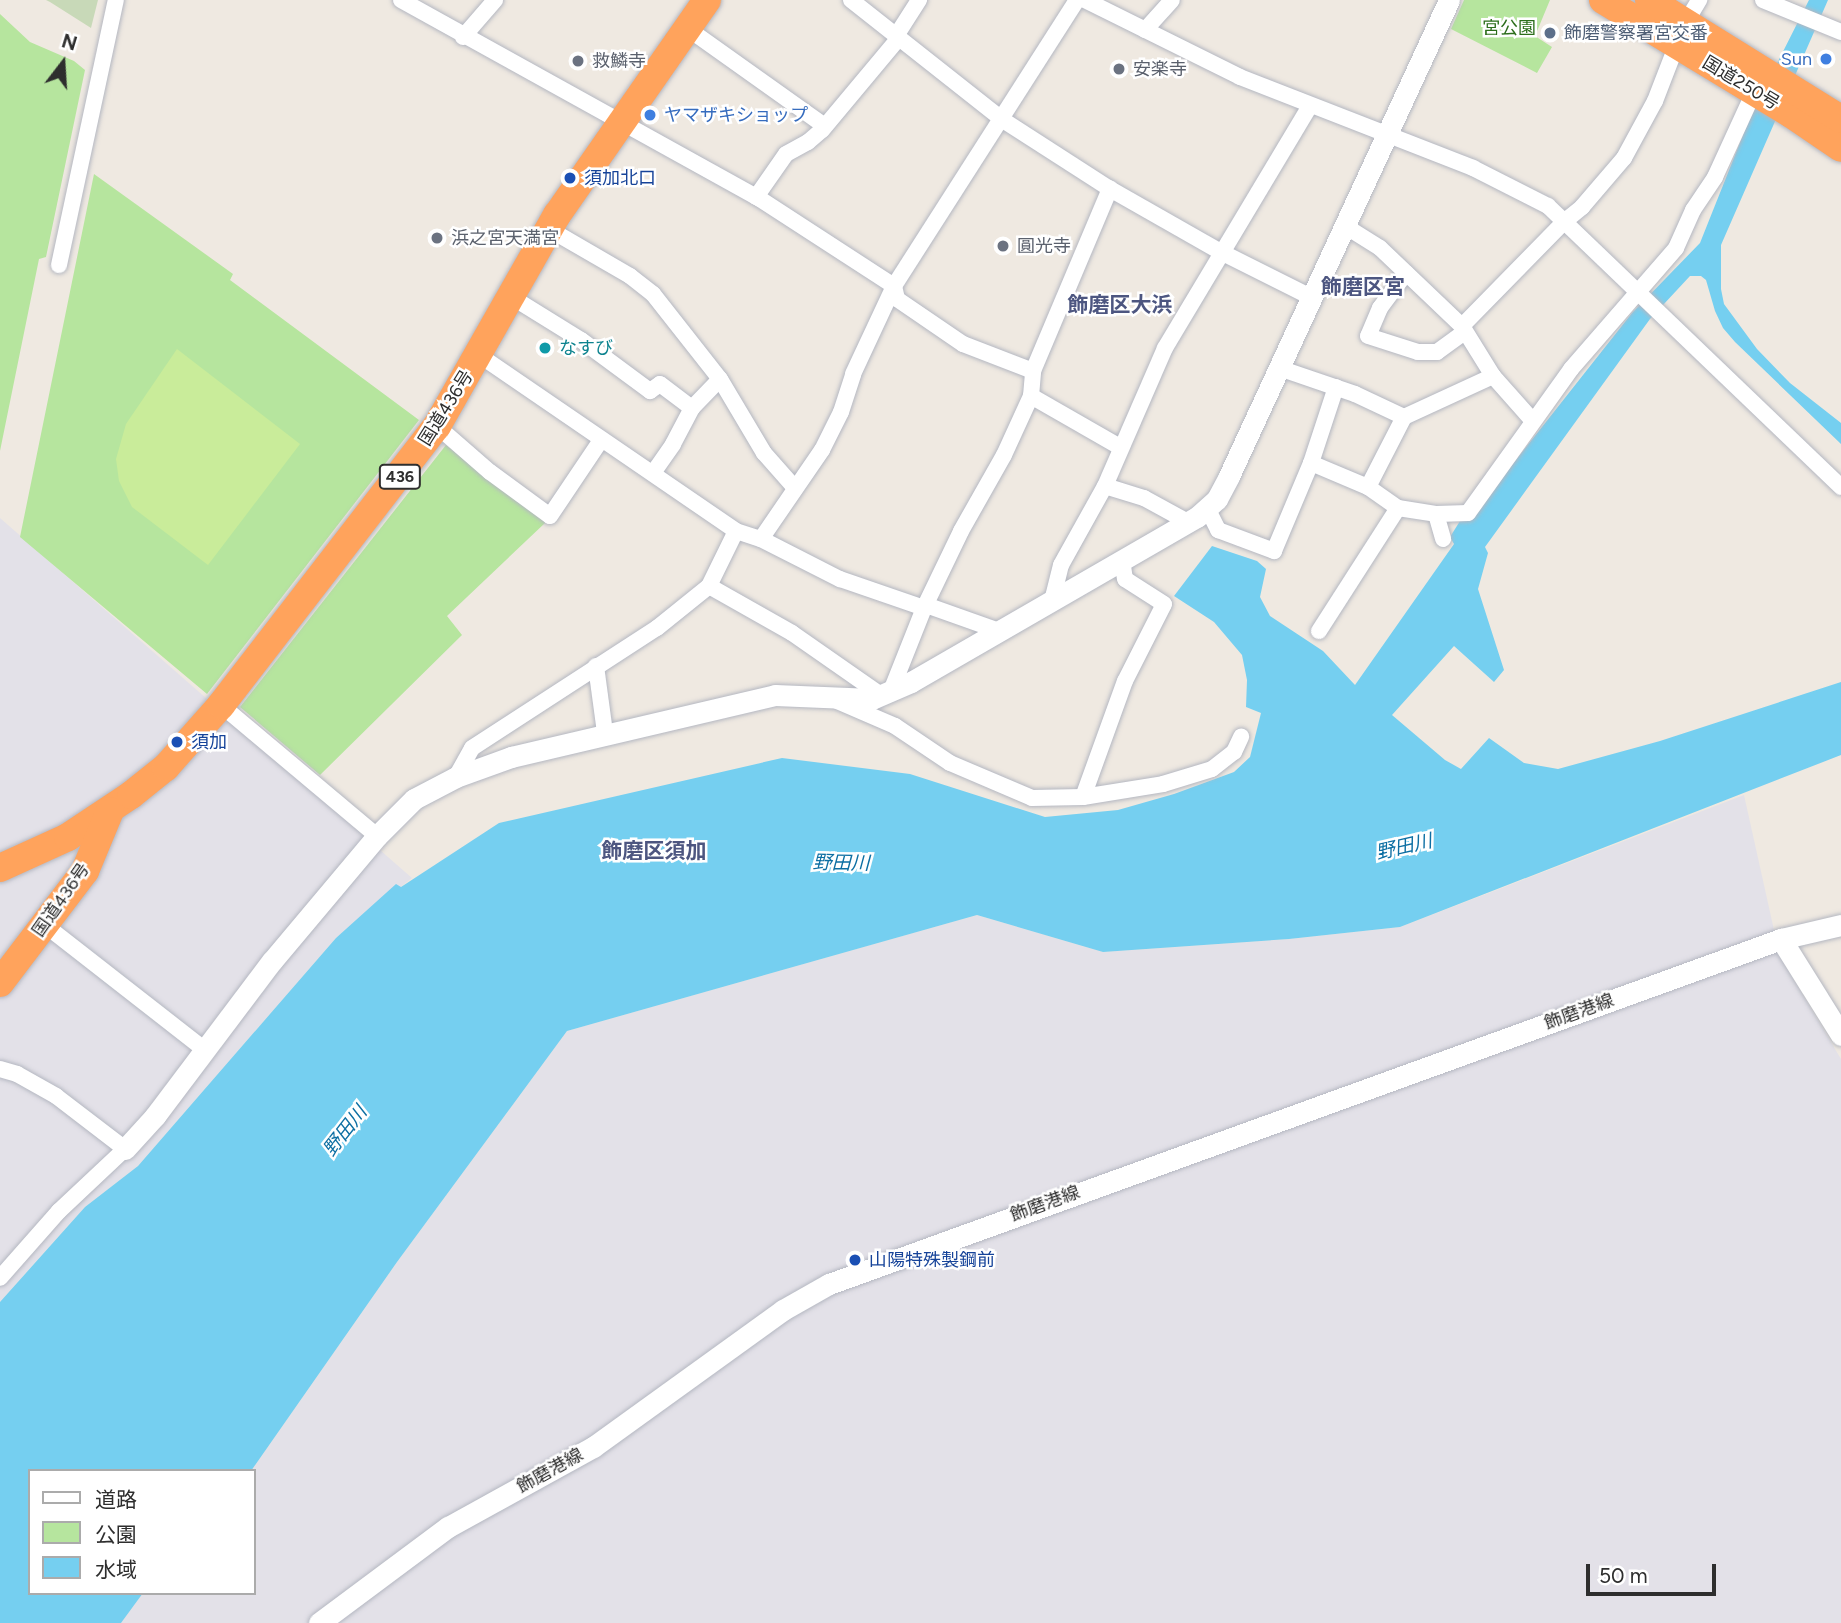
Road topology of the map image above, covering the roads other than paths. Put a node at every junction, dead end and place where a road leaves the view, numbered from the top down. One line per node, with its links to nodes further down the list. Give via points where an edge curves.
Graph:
1 (116, 0): 35 (street)
2 (401, 0): 18 (street)
3 (495, 0): 18 (street)
4 (707, 0): 15 (highway, 国道436号 / 436)
5 (850, 0): 19 (street)
6 (919, 0): 19 (street)
7 (1077, 0): 24 (street)
8 (1085, 0): 16 (street)
9 (1172, 0): 16 (street)
10 (1450, 0): 27 (street)
11 (1603, 0): 14 (highway, 国道250号)
12 (1649, 0): 14 (highway, 国道250号)
13 (1763, 0): 17 (street)
14 (1687, 22): 20 (highway, 国道250号); 31 (street, via 1655,101 1624,158)
15 (687, 28): 25 (highway, 国道436号 / 436); 26 (street)
16 (1144, 30): 22 (street)
17 (1841, 32)
18 (463, 37): 25 (street)
19 (897, 37): 24 (street); 26 (street)
20 (1758, 80): 21 (highway, 国道250号); 38 (street, via 1715,177 1676,248)
21 (1797, 104): 23 (highway, 国道250号); 28 (highway, 国道250号)
22 (1309, 107): 27 (street); 34 (street)
23 (1841, 119)
24 (1003, 120): 29 (street); 37 (street)
25 (622, 122): 30 (street); 33 (highway, 国道436号 / 436)
26 (825, 126): 30 (street, via 786,154)
27 (1387, 136): 31 (street, via 1523,192); 32 (street)
28 (1841, 148)
29 (1110, 189): 34 (street); 44 (street)
30 (756, 197): 37 (street)
31 (1565, 220): 38 (street); 41 (street)
32 (1345, 226): 36 (street, via 1380,248); 40 (street)
33 (549, 229): 39 (highway, 国道436号 / 436); 46 (street, via 631,276 653,294)
34 (1221, 252): 40 (street); 54 (street, via 1165,348)
35 (59, 265)
36 (1406, 273): 41 (street); 41 (street, via 1380,308 1368,336 1418,352 1437,352)
37 (894, 286): 44 (street, via 897,299 963,344); 60 (street, via 853,374 841,412)
38 (1639, 293): 51 (street, via 1601,331); 59 (street)
39 (510, 296): 42 (highway, 国道436号 / 436); 49 (street, via 650,391 660,384)
40 (1311, 297): 43 (street)
41 (1463, 329): 45 (street)
42 (479, 355): 52 (highway, 国道436号 / 436); 53 (street)
43 (1279, 368): 47 (street); 61 (street, via 1229,477)
44 (1033, 371): 48 (street)
45 (1493, 376): 50 (street); 51 (street)
46 (720, 379): 49 (street); 60 (street, via 764,453)
47 (1336, 387): 50 (street); 55 (street)
48 (1031, 396): 54 (street); 71 (street)
49 (692, 408): 56 (street)
50 (1404, 417): 58 (street)
51 (1534, 421): 63 (street, via 1468,513)
52 (437, 426): 53 (street, via 550,516); 77 (highway, 国道436号 / 436)
53 (601, 440): 56 (street)
54 (1120, 447): 57 (street)
55 (1311, 463): 58 (street); 61 (street, via 1274,551 1218,530)
56 (653, 473): 65 (street)
57 (1105, 486): 64 (street, via 1144,498); 70 (street, via 1061,565)
58 (1368, 486): 62 (street)
59 (1841, 487)
60 (795, 488): 67 (street)
61 (1207, 508): 64 (street)
62 (1398, 508): 63 (street); 73 (street)
63 (1436, 514): 66 (street)
64 (1188, 522): 68 (street)
65 (736, 531): 67 (street); 69 (street)
66 (1443, 538)
67 (761, 539): 71 (street, via 840,579)
68 (1122, 559): 70 (street); 81 (street, via 1125,579 1164,604 1125,681)
69 (709, 586): 74 (street, via 657,628); 75 (street)
70 (1052, 601): 72 (street)
71 (925, 606): 72 (street); 75 (street)
72 (999, 631): 75 (street)
73 (1319, 631)
74 (596, 666): 78 (street); 80 (street, via 472,748)
75 (886, 693): 76 (street, via 872,699)
76 (832, 699): 78 (street, via 775,695); 81 (street, via 895,726 950,763 1032,798)
77 (221, 705): 82 (highway, 国道436号 / 436, via 166,767); 83 (street)
78 (605, 733): 80 (street)
79 (1241, 737): 81 (street, via 1234,752 1212,769 1163,784)
80 (456, 776): 83 (street, via 414,799)
81 (1083, 797)
82 (110, 811): 84 (highway, 国道436号 / 436, via 68,837); 85 (highway, 国道436号 / 436, via 85,872)
83 (377, 836): 90 (street, via 272,961)
84 (0, 868)
85 (45, 925): 88 (highway, 国道436号 / 436); 90 (street)
86 (1841, 925): 87 (street, 飾磨港線)
87 (1781, 939): 89 (street); 94 (street, 飾磨港線, via 829,1284 772,1318 593,1447 448,1527)
88 (0, 984)
89 (1841, 1035)
90 (205, 1050): 92 (street)
91 (0, 1069): 92 (street, via 56,1096)
92 (125, 1149): 93 (street, via 59,1211)
93 (0, 1278)
94 (319, 1623)

